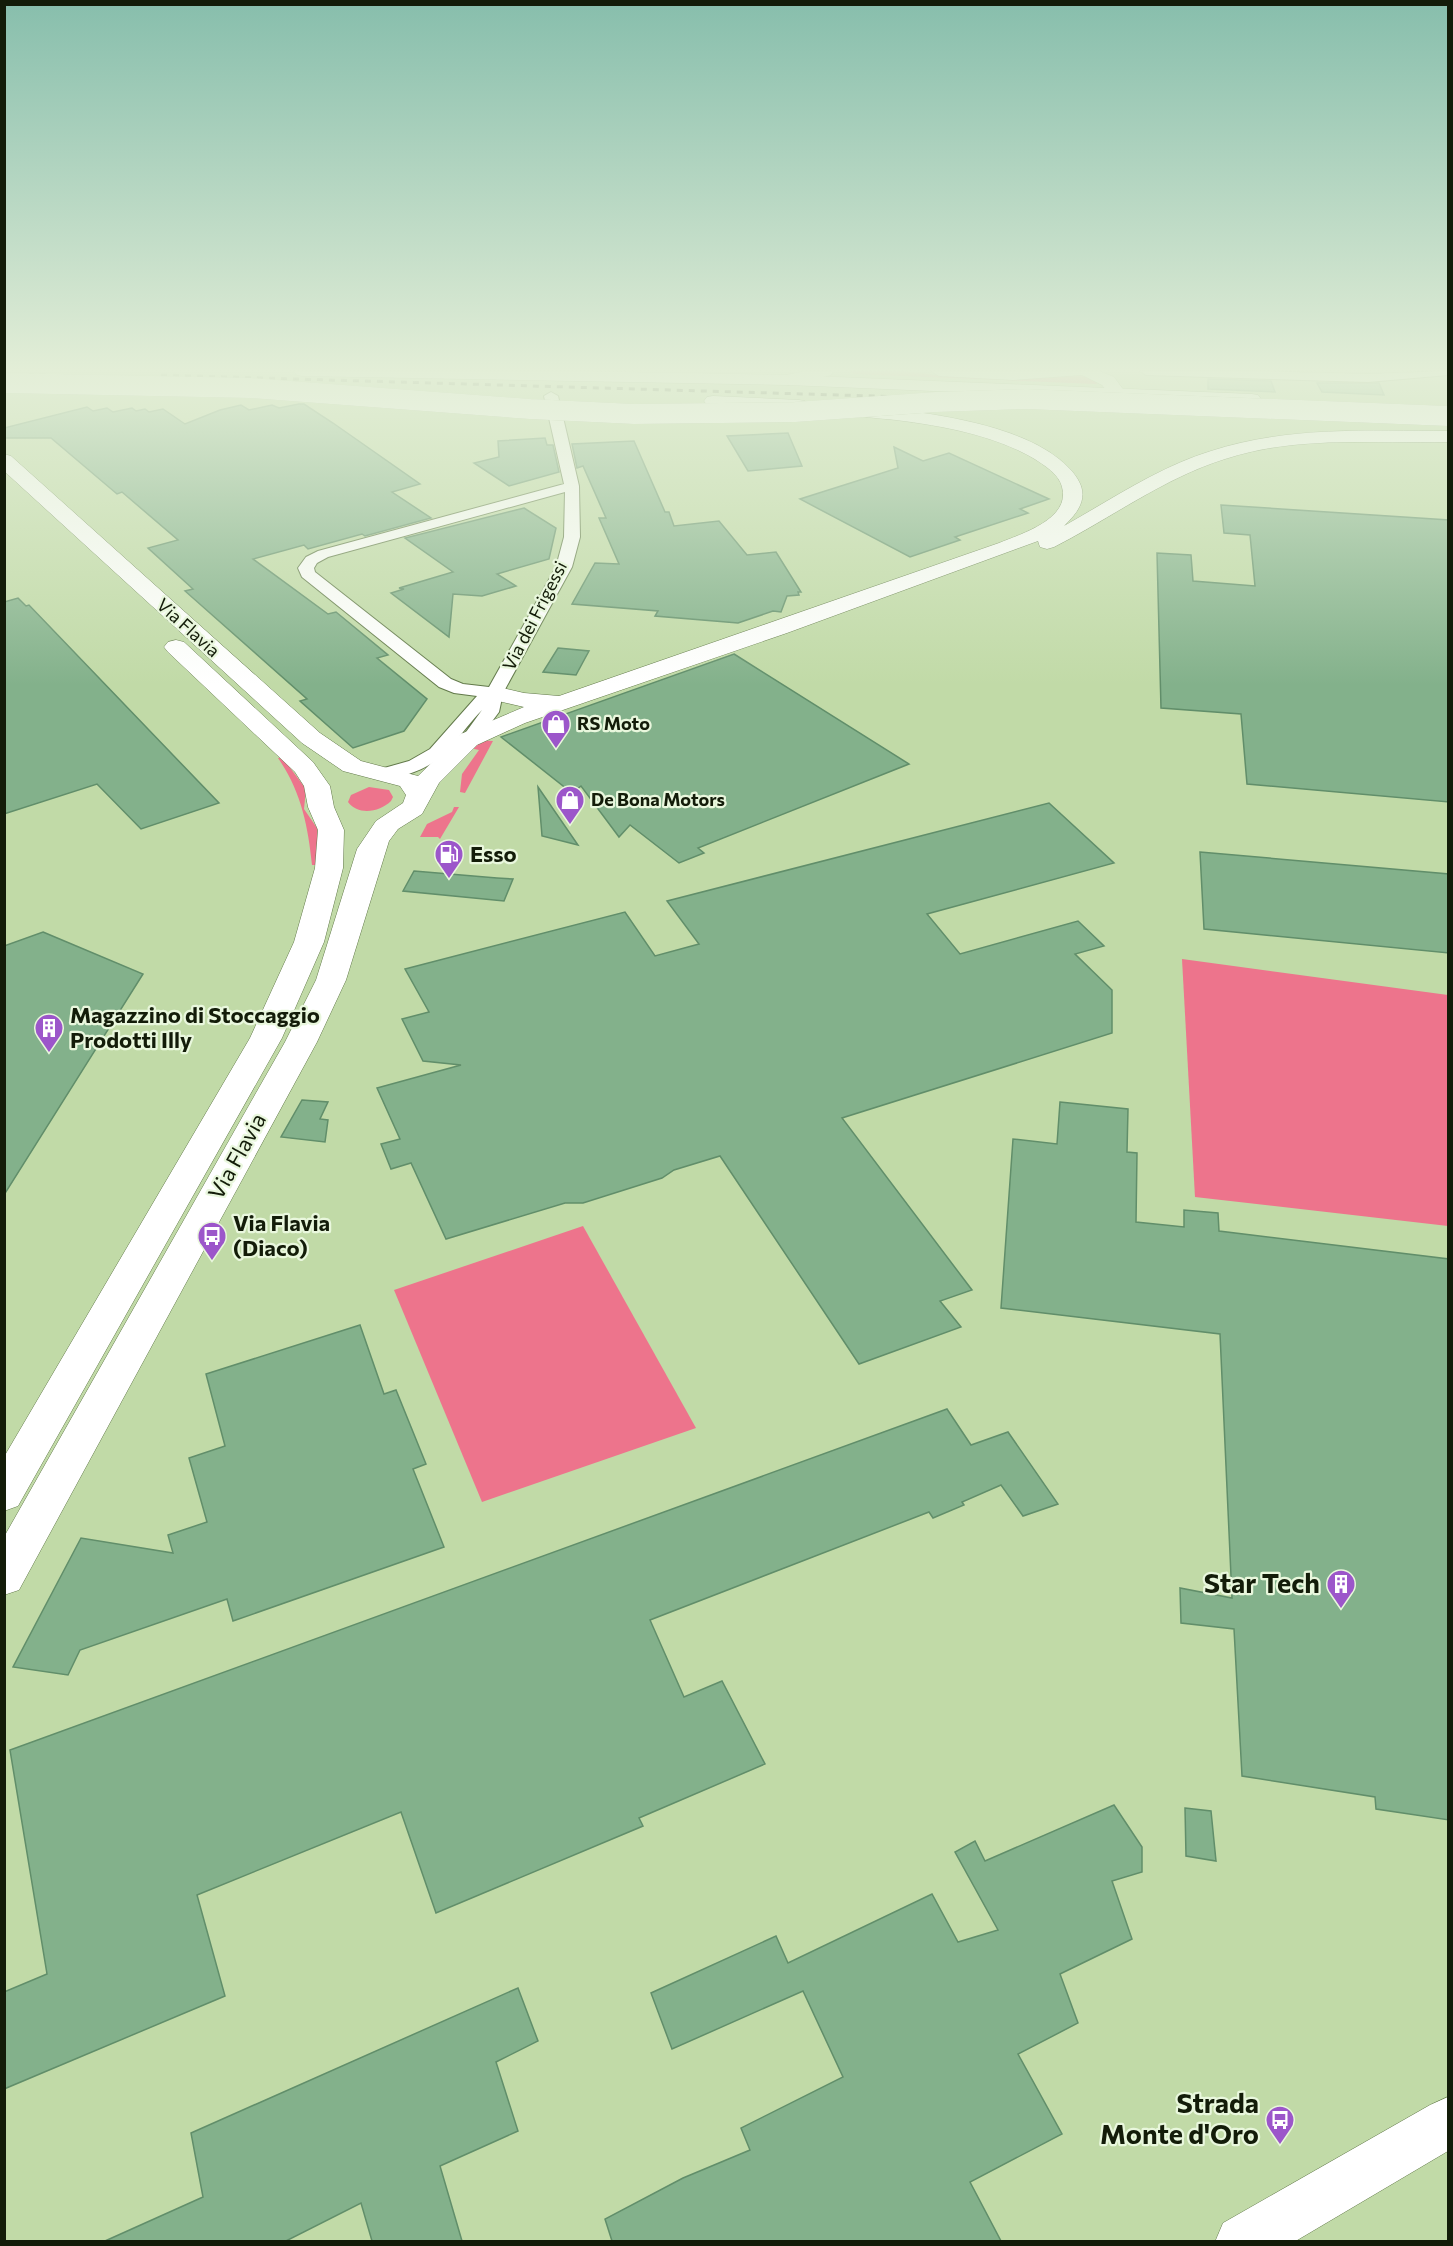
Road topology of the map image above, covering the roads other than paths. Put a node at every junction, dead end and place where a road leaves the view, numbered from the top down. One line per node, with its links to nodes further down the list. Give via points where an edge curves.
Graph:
1 (21, 476): 13 (main road, Via Flavia, via 311,738 352,766)
2 (570, 476): 6 (street, Via dei Frigessi)
3 (1067, 476): 7 (main road, bridge, via 1074,490 1067,512 1035,534)
4 (1173, 476): 7 (main road, via 1042,545)
5 (4, 486): 8 (main road)
6 (572, 486): 10 (street, Via dei Frigessi, via 572,537 564,567); 10 (street, via 323,554 306,568 445,683 460,689)
7 (977, 562): 11 (main road)
8 (106, 582)
9 (159, 631): 15 (main road, Via Flavia, via 296,759 317,786)
10 (498, 686): 11 (main road, via 509,698 542,702); 12 (street, Via dei Frigessi, via 493,710); 13 (street, Via dei Frigessi, via 479,701 444,746 430,757 415,766)
11 (579, 697): 12 (main road, via 516,718)
12 (470, 739): 14 (main road, via 429,779)
13 (384, 774): 14 (main road, Via Flavia, via 409,781); 15 (main road, Via Flavia, via 350,778 327,791)
14 (419, 795): 16 (main road, Via Flavia, via 412,810)
15 (324, 807): 16 (main road, Via Flavia, via 334,820 357,826); 17 (main road, Via Flavia, via 331,830 330,868 309,942 267,1038)
16 (392, 821): 18 (main road, Via Flavia, via 371,849 331,980 301,1042)
17 (4, 1494)
18 (4, 1577)
19 (1449, 2124): 20 (street)
20 (1242, 2241)

